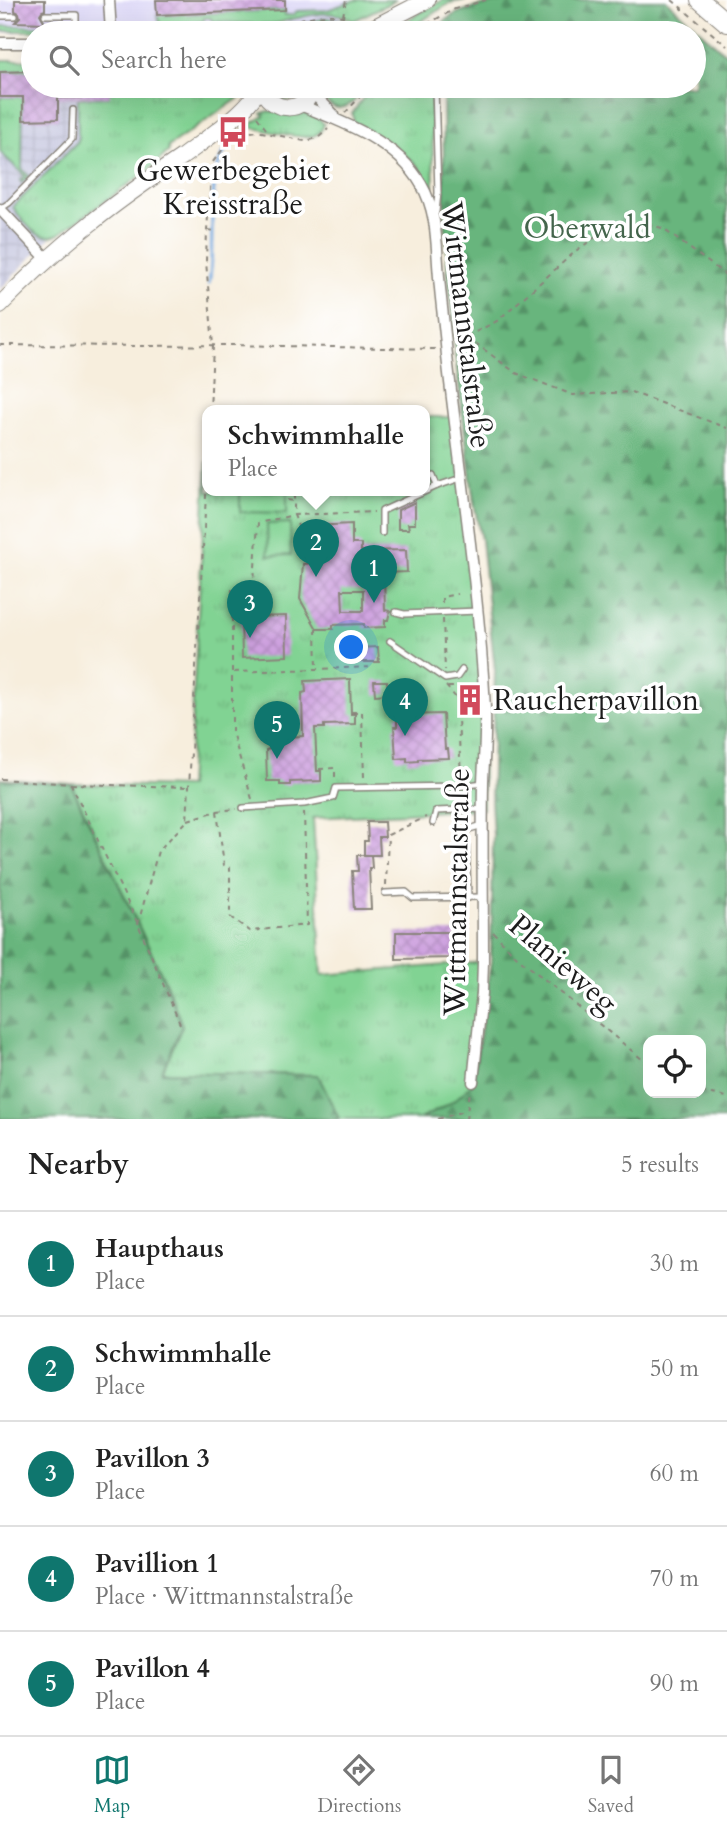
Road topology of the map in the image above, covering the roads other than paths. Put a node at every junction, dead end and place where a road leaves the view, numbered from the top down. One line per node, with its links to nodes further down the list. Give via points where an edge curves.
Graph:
1 (109, 0): 8 (street)
2 (427, 0): 9 (street)
3 (700, 0): 10 (main road)
4 (45, 15): 7 (lane, via 76,15)
5 (0, 16): 6 (lane)
6 (15, 16)
7 (76, 21)
8 (110, 21)
9 (379, 21)
10 (727, 23)
11 (0, 43): 12 (street)
12 (21, 43)
13 (252, 98): 22 (street)
14 (267, 98): 19 (street)
15 (308, 98): 18 (street)
16 (321, 98): 21 (street, Wittmannstalstraße)
17 (435, 98): 24 (lane)
18 (300, 104): 19 (street); 21 (street, Wittmannstalstraße)
19 (275, 105): 22 (street)
20 (72, 110): 23 (lane, via 72,139)
21 (339, 120): 24 (street, Wittmannstalstraße, via 390,149 410,167 430,202)
22 (221, 128): 25 (street)
23 (0, 209): 25 (street)
24 (435, 222): 28 (street, Wittmannstalstraße)
25 (47, 259): 26 (street)
26 (0, 305)
27 (433, 475): 29 (lane)
28 (461, 478): 29 (lane); 34 (street, Wittmannstalstraße)
29 (437, 486): 30 (lane)
30 (430, 489)
31 (415, 496): 32 (lane, via 382,511)
32 (382, 533)
33 (396, 611): 34 (lane)
34 (478, 611): 37 (street, Wittmannstalstraße, via 485,712)
35 (390, 641): 36 (lane, via 445,679 457,677)
36 (462, 670)
37 (483, 783): 38 (lane, via 336,788 333,798); 39 (street, Wittmannstalstraße)
38 (243, 808)
39 (483, 809): 40 (lane, via 436,811); 41 (street, Wittmannstalstraße)
40 (433, 823)
41 (483, 825): 43 (street, Wittmannstalstraße); 44 (lane, via 466,830)
42 (385, 893): 44 (lane)
43 (483, 897): 44 (lane); 45 (street, Wittmannstalstraße, via 482,993)
44 (468, 898)
45 (473, 1082)

